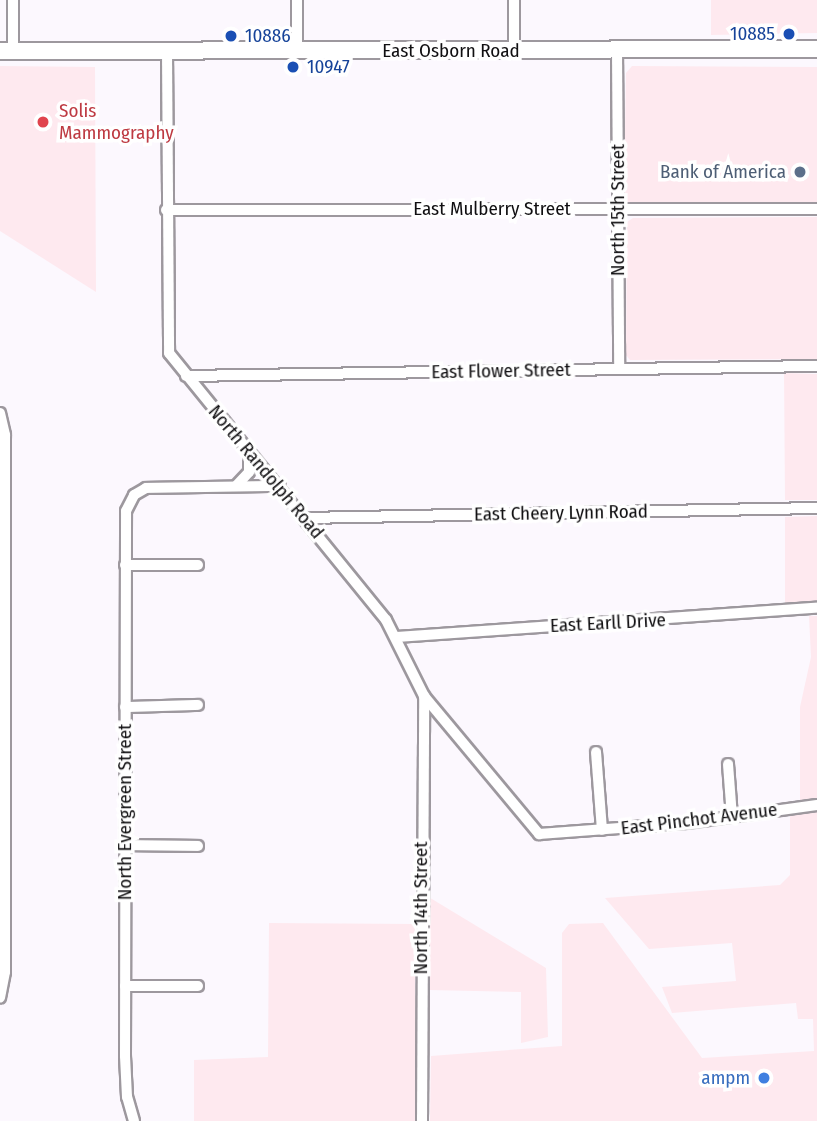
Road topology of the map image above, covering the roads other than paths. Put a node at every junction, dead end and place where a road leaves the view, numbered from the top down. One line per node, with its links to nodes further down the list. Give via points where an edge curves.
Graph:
1 (13, 0): 6 (street)
2 (298, 0): 7 (street)
3 (514, 0): 5 (street)
4 (817, 49): 8 (main road, East Osborn Road)
5 (514, 50): 7 (main road, East Osborn Road); 8 (main road, East Osborn Road)
6 (6, 51): 9 (main road, East Osborn Road)
7 (297, 51): 9 (main road, East Osborn Road)
8 (617, 51): 10 (street, North 15th Street)
9 (167, 52): 12 (street, North Randolph Road)
10 (618, 209): 11 (street, East Mulberry Street); 12 (street, East Mulberry Street); 14 (street, North 15th Street)
11 (817, 209)
12 (166, 210): 15 (street, North Randolph Road, via 166,345)
13 (817, 366): 14 (street, East Flower Street)
14 (618, 369): 15 (street, East Flower Street)
15 (186, 376): 17 (street, North Randolph Road)
16 (0, 413): 39 (street, via 5,435 5,972)
17 (249, 450): 18 (street, via 249,472); 19 (street, North Randolph Road)
18 (236, 486): 19 (street); 22 (street, North Evergreen Street, via 146,488 128,502)
19 (280, 486): 21 (street, North Randolph Road)
20 (817, 508): 21 (street, East Cheery Lynn Road)
21 (305, 518): 25 (street, North Randolph Road)
22 (125, 565): 23 (street); 28 (street, North Evergreen Street)
23 (198, 565)
24 (817, 608): 25 (street, East Earll Drive)
25 (398, 637): 26 (street, North Randolph Road)
26 (424, 696): 34 (street, North Randolph Road); 41 (street, North 14th Street)
27 (198, 705): 28 (street)
28 (125, 706): 35 (street, North Evergreen Street)
29 (596, 752): 33 (street)
30 (728, 764): 32 (street)
31 (817, 805): 32 (street, East Pinchot Avenue)
32 (732, 817): 33 (street, East Pinchot Avenue)
33 (602, 830): 34 (street, East Pinchot Avenue)
34 (539, 834)
35 (125, 845): 36 (street); 37 (street, North Evergreen Street)
36 (198, 846)
37 (125, 986): 38 (street); 40 (street, North Evergreen Street, via 127,1097)
38 (198, 986)
39 (0, 999)
40 (135, 1121)
41 (422, 1121)

